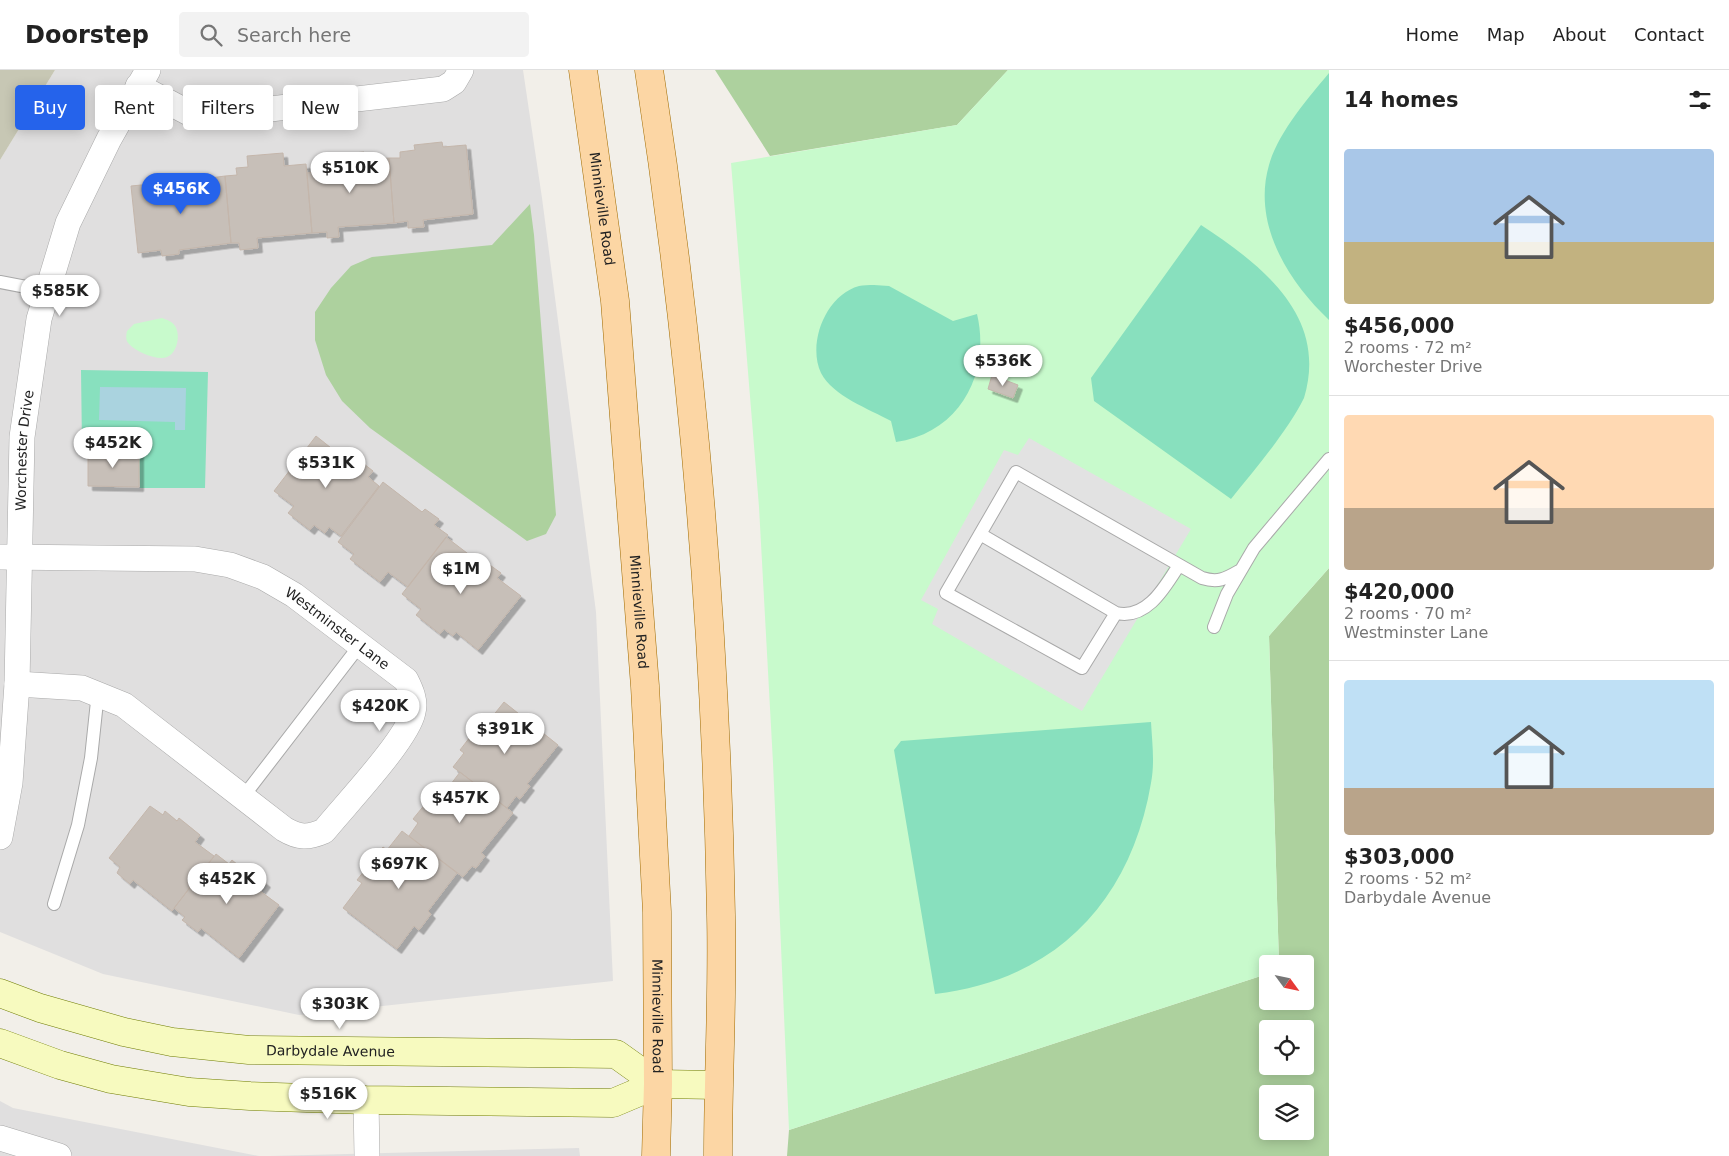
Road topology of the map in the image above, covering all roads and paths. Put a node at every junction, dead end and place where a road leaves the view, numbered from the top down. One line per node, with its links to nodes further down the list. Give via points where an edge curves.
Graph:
1 (461, 70): 4 (street, Worchester Drive, via 454,82 442,89 209,116 189,113)
2 (583, 70): 22 (main road, Minnieville Road, via 615,301 645,686 657,912)
3 (650, 70): 23 (main road, via 688,368 714,702 721,916 722,1026)
4 (143, 78): 6 (street, Worchester Drive, via 76,206)
5 (0, 282): 6 (lane)
6 (47, 291): 9 (street, Worchester Drive, via 31,363)
7 (1329, 460): 11 (lane, via 1254,548)
8 (980, 534): 10 (lane, via 1016,472); 12 (lane); 12 (lane, via 946,593 1082,668)
9 (9, 558): 14 (street, Westminster Lane, via 195,559 230,565 294,595); 15 (street, Worchester Drive)
10 (1179, 565): 11 (lane, via 1212,581 1222,581); 12 (lane, via 1151,602 1128,615)
11 (1239, 571): 13 (lane)
12 (1116, 612)
13 (1214, 627)
14 (360, 645): 17 (lane); 17 (street, Westminster Lane, via 406,680 413,694 414,710 404,734 324,831 309,837 296,836)
15 (17, 684): 16 (street, Westminster Lane, via 60,685); 18 (street, Worchester Drive, via 10,783)
16 (98, 692): 17 (street, Westminster Lane, via 124,705); 19 (lane, via 91,758 78,825)
17 (244, 797)
18 (0, 837)
19 (54, 904)
20 (0, 993): 22 (street, Darbydale Avenue, via 124,1032 172,1042 249,1050 616,1054)
21 (0, 1043): 24 (street, via 60,1065 189,1092)
22 (658, 1084): 23 (street); 24 (street, via 613,1103); 28 (main road, Minnieville Road)
23 (718, 1085): 29 (main road)
24 (366, 1100): 27 (street)
25 (0, 1138): 26 (street)
26 (59, 1156)
27 (366, 1156)
28 (656, 1156)
29 (718, 1156)

